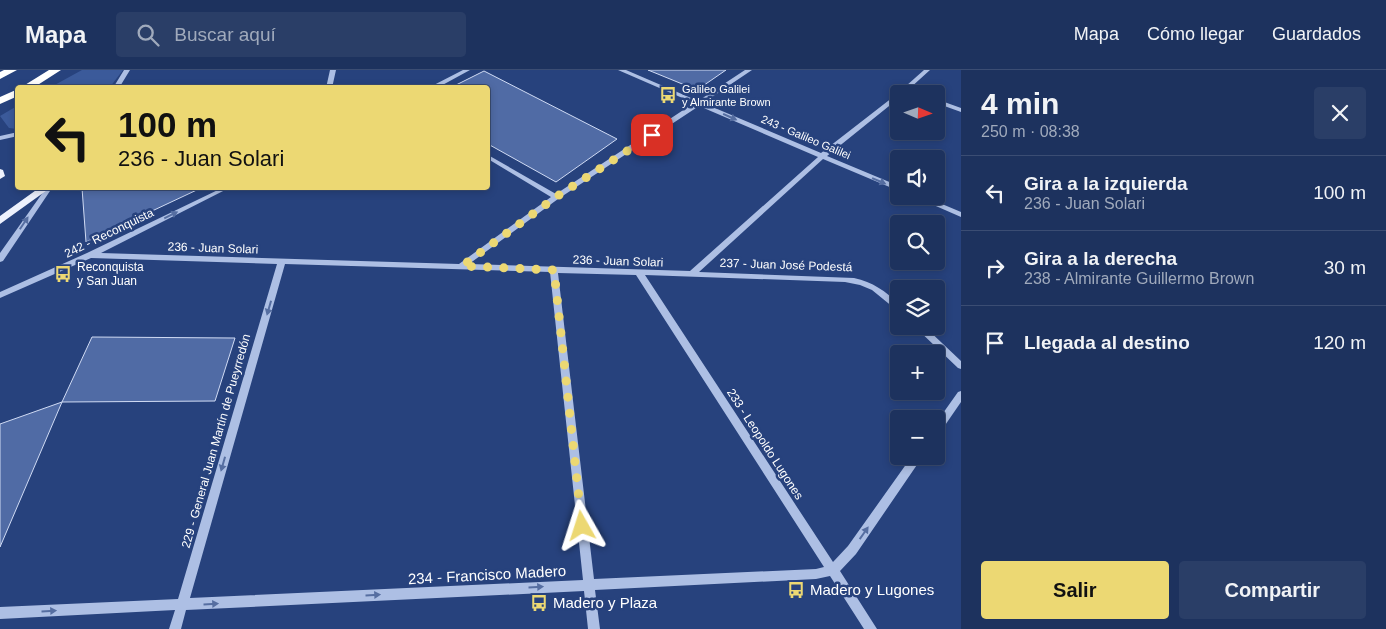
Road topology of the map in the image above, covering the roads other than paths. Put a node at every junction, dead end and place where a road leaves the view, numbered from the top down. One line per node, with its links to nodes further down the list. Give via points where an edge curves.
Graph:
1 (56, 70): 8 (highway)
2 (128, 70): 9 (street)
3 (333, 70): 10 (street)
4 (467, 70): 11 (street)
5 (621, 70): 16 (street, 243 - Galileo Galilei)
6 (749, 70): 16 (street)
7 (926, 70): 12 (street)
8 (29, 85)
9 (118, 85)
10 (329, 85)
11 (437, 85)
12 (910, 85)
13 (15, 94): 14 (highway)
14 (0, 102)
15 (890, 102): 21 (street)
16 (700, 103): 21 (street, 243 - Galileo Galilei, one-way to 21); 29 (street)
17 (945, 104): 18 (street)
18 (961, 110)
19 (15, 135): 20 (street)
20 (0, 138)
21 (821, 157): 25 (street, 243 - Galileo Galilei, one-way to 25); 39 (street)
22 (490, 158): 29 (street)
23 (0, 172): 24 (main road)
24 (0, 176)
25 (890, 185)
26 (44, 190): 32 (main road)
27 (46, 190): 34 (street, one-way to 27)
28 (222, 190): 33 (street, 242 - Reconquista, one-way to 28)
29 (556, 197): 36 (street)
30 (937, 205): 31 (street)
31 (961, 215)
32 (0, 221)
33 (90, 255): 35 (street, 236 - Juan Solari); 40 (street, 242 - Reconquista)
34 (0, 259)
35 (282, 261): 36 (street, 236 - Juan Solari); 49 (street, 229 - General Juan Martín de Pueyrredón, one-way to 49)
36 (462, 266): 37 (street, 236 - Juan Solari)
37 (554, 270): 38 (street, 236 - Juan Solari); 48 (street)
38 (639, 273): 39 (street, 236 - Juan Solari); 47 (street, 233 - Leopoldo Lugones)
39 (692, 274): 41 (street, 237 - Juan José Podestá, via 863,281)
40 (0, 295)
41 (890, 301)
42 (928, 335): 43 (street)
43 (961, 366)
44 (961, 395): 45 (street)
45 (945, 418)
46 (912, 465): 47 (street, one-way to 46, via 852,550)
47 (833, 570): 48 (street, 234 - Francisco Madero, via 816,574); 53 (street, 233 - Leopoldo Lugones)
48 (589, 585): 49 (street, 234 - Francisco Madero, one-way to 48); 52 (street)
49 (182, 605): 50 (street, 234 - Francisco Madero, one-way to 49); 51 (street, 229 - General Juan Martín de Pueyrredón)
50 (0, 613)
51 (175, 629)
52 (594, 629)
53 (871, 629)

